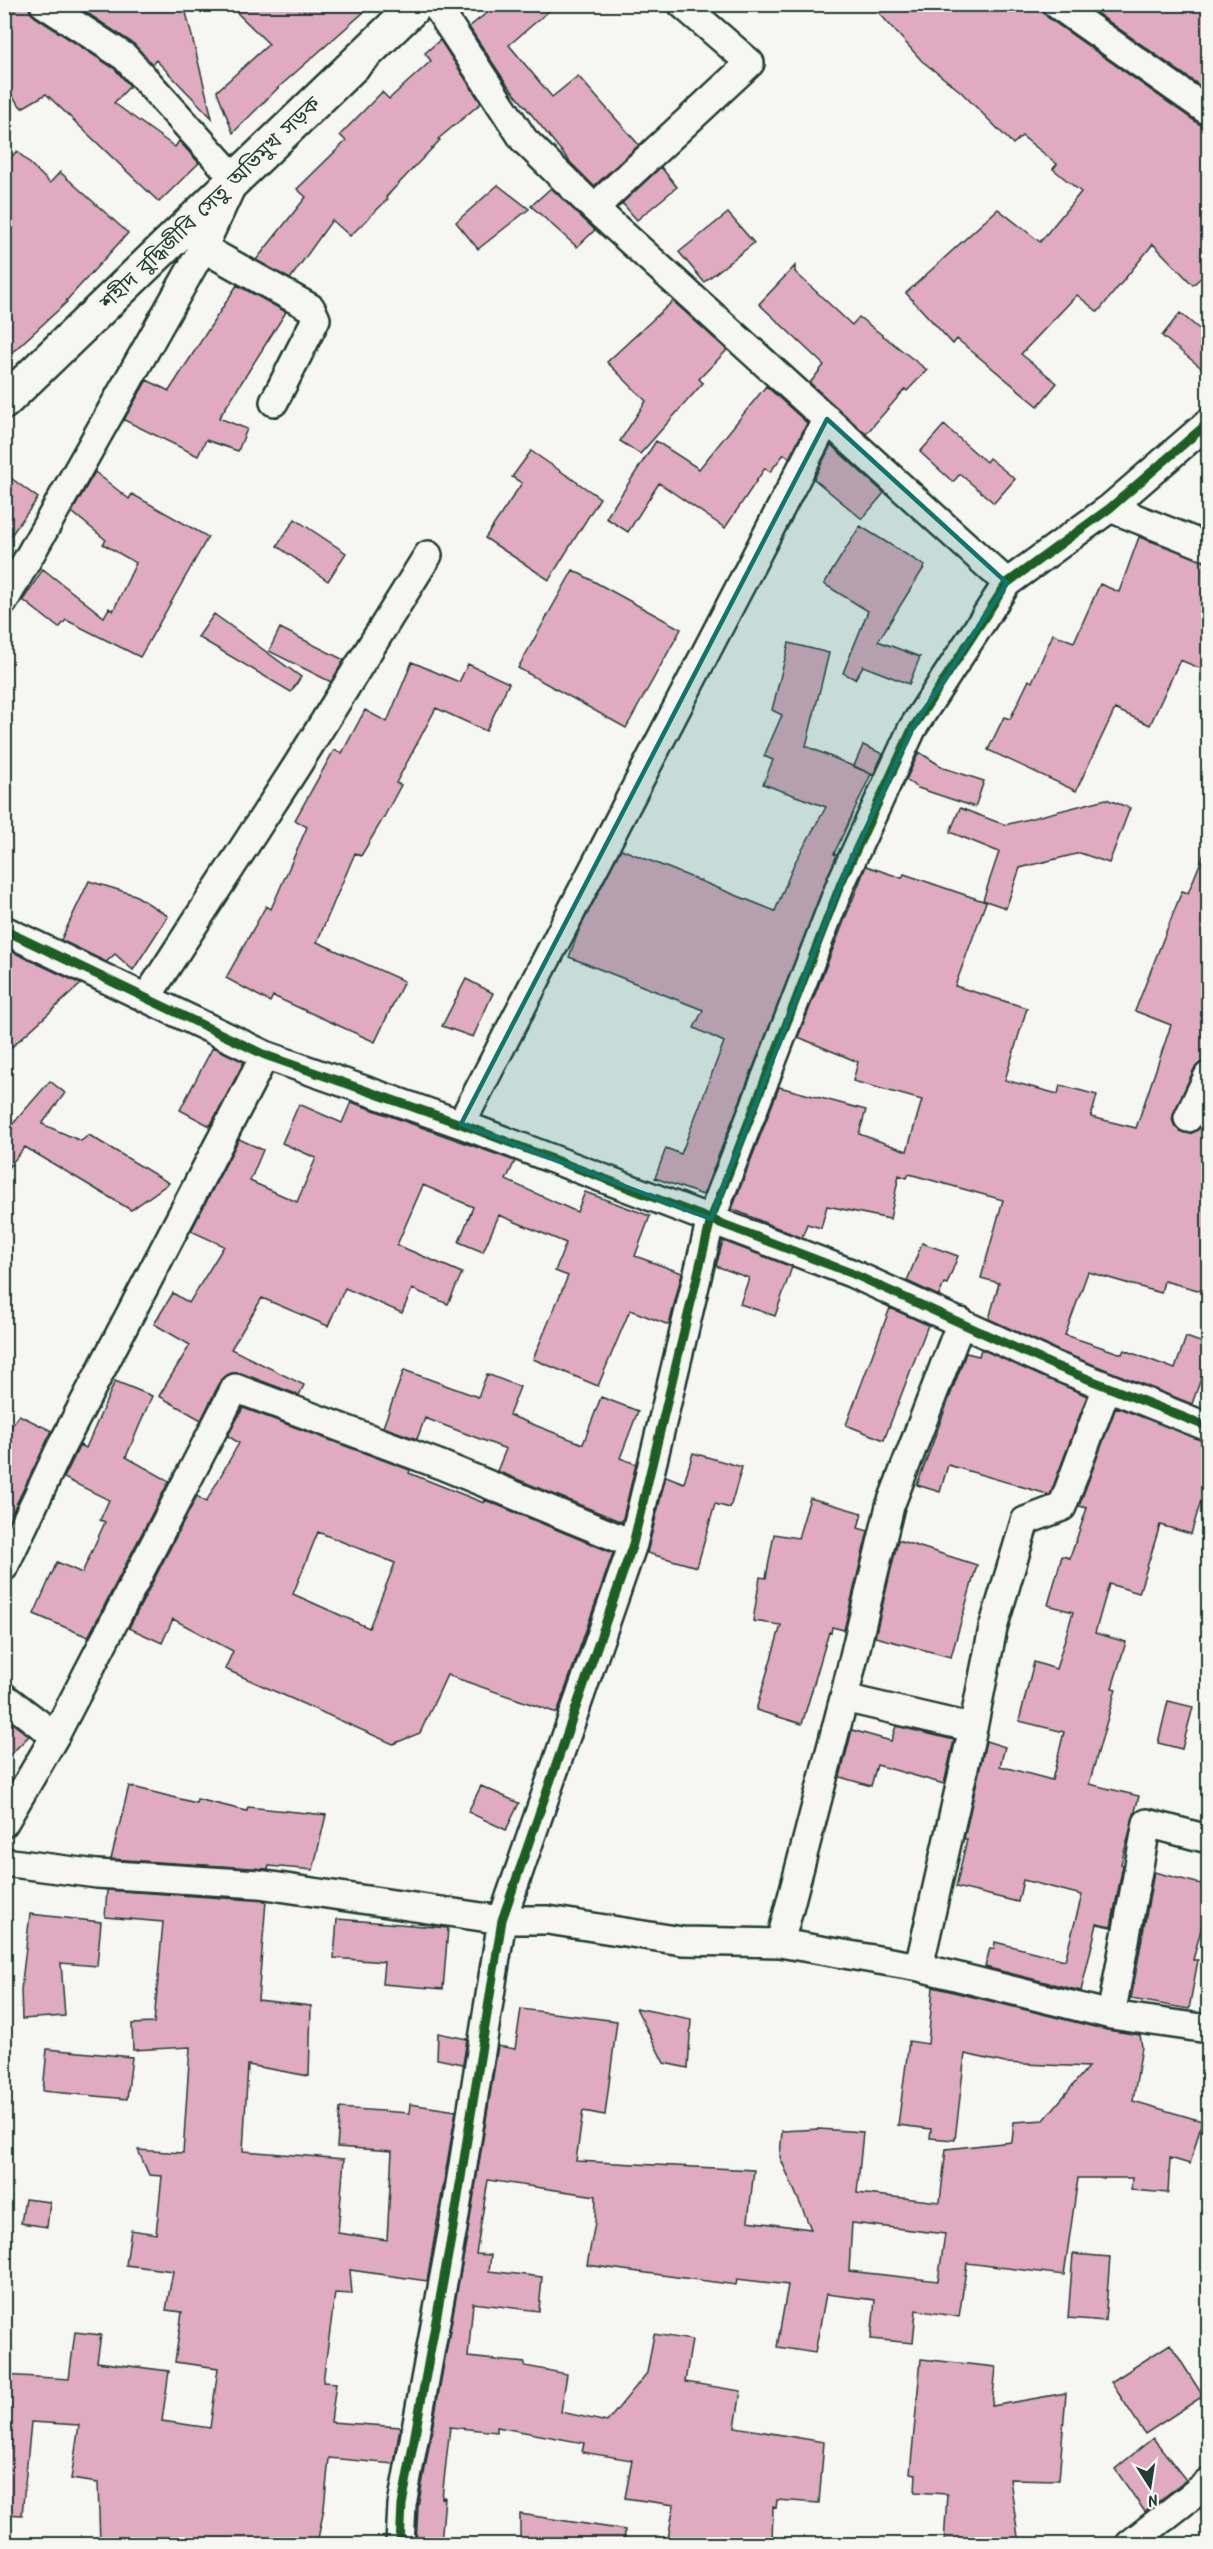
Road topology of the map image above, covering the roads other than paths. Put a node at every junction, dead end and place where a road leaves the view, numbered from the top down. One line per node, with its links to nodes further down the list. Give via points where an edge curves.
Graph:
1 (417, 4): 7 (main road, শহীদ বুদ্ধিজীবি সেতু অভিমুখ সড়ক)
2 (435, 4): 8 (street, via 524,140)
3 (682, 4): 8 (street, via 750,63)
4 (1056, 4): 6 (street)
5 (57, 8): 7 (street, via 125,57)
6 (1209, 111)
7 (235, 179): 9 (street); 10 (main road, শহীদ বুদ্ধিজীবি সেতু অভিমুখ সড়ক)
8 (594, 208): 12 (street)
9 (203, 248): 11 (street, via 311,308 316,319); 18 (street)
10 (4, 402)
11 (274, 402)
12 (827, 419): 17 (street); 24 (street)
13 (1209, 423): 14 (street)
14 (1110, 508): 15 (street); 17 (street)
15 (1209, 547)
16 (428, 555): 20 (street)
17 (1007, 584): 25 (street, via 912,729 841,883)
18 (4, 601)
19 (4, 930): 20 (street)
20 (147, 998): 21 (street)
21 (265, 1055): 24 (street); 30 (street, via 60,1449)
22 (1209, 1076): 23 (street)
23 (1188, 1118)
24 (461, 1124): 25 (street)
25 (711, 1219): 26 (street, via 851,1273); 29 (street)
26 (961, 1322): 27 (street); 32 (street, via 890,1506)
27 (1107, 1387): 28 (street); 33 (street, via 1062,1507 1025,1521 993,1628)
28 (1209, 1427)
29 (633, 1544): 34 (street, via 441,1465 235,1388); 38 (street)
30 (4, 1567)
31 (4, 1696): 34 (street)
32 (844, 1698): 33 (street); 39 (street)
33 (973, 1728): 40 (street)
34 (55, 1736): 35 (street)
35 (4, 1823)
36 (1209, 1839): 41 (street, via 1147,1823)
37 (4, 1862): 38 (street, via 97,1874 259,1884)
38 (502, 1920): 39 (street, via 548,1920 682,1941); 44 (street, via 453,2228 402,2505)
39 (780, 1943): 40 (street)
40 (919, 1968): 41 (street)
41 (1111, 2015): 42 (street)
42 (1209, 2029)
43 (1209, 2483): 45 (street)
44 (400, 2544)
45 (1130, 2544)

